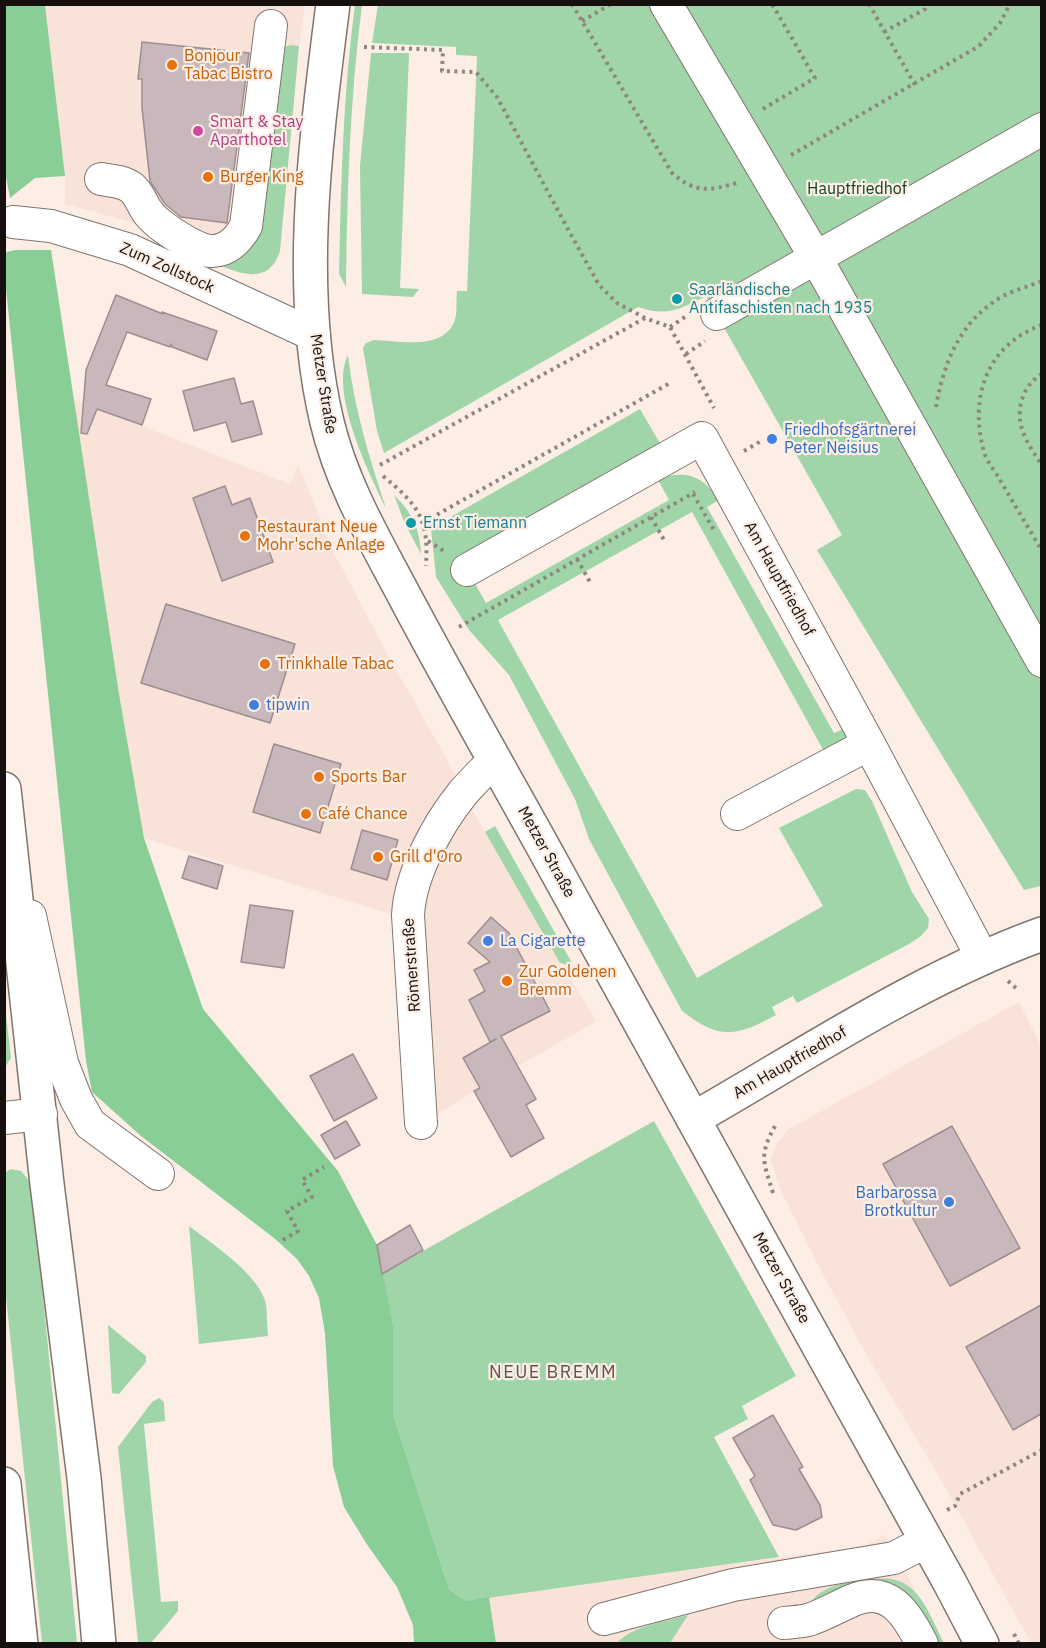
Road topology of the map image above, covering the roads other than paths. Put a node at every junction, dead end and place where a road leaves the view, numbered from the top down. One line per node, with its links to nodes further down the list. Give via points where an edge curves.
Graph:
1 (666, 4): 7 (street, via 737,124 753,176)
2 (331, 18): 9 (main road, Metzer Straße, via 311,218)
3 (271, 26): 5 (street, via 246,226 239,238 210,251 179,238 147,212 133,189 124,183)
4 (1041, 129): 7 (street)
5 (101, 179)
6 (13, 222): 9 (street, Zum Zollstock, via 51,226 130,250)
7 (816, 258): 8 (street); 11 (street)
8 (717, 314)
9 (314, 335): 13 (main road, Metzer Straße, via 321,393 346,482)
10 (467, 570): 12 (street, Am Hauptfriedhof, via 702,438)
11 (1041, 661)
12 (869, 744): 15 (street); 17 (street, Am Hauptfriedhof)
13 (494, 760): 20 (main road, Metzer Straße); 21 (street, Römerstraße, via 443,822 409,899)
14 (6, 801): 18 (main road); 22 (street, via 62,1063 76,1099 90,1124)
15 (736, 814)
16 (1041, 934): 17 (main road, Am Hauptfriedhof)
17 (982, 957): 20 (main road, Am Hauptfriedhof, via 879,1011)
18 (41, 1114): 19 (street); 29 (main road)
19 (4, 1118)
20 (693, 1119): 25 (main road, Metzer Straße)
21 (421, 1123)
22 (158, 1174)
23 (4, 1484): 24 (main road)
24 (7, 1532): 28 (main road)
25 (927, 1541): 26 (street, via 894,1558 733,1585); 31 (main road, Metzer Straße)
26 (604, 1619)
27 (784, 1623): 30 (street, via 809,1620 855,1599 876,1597 891,1600 902,1609)
28 (21, 1644)
29 (99, 1644)
30 (922, 1644)
31 (982, 1644)

